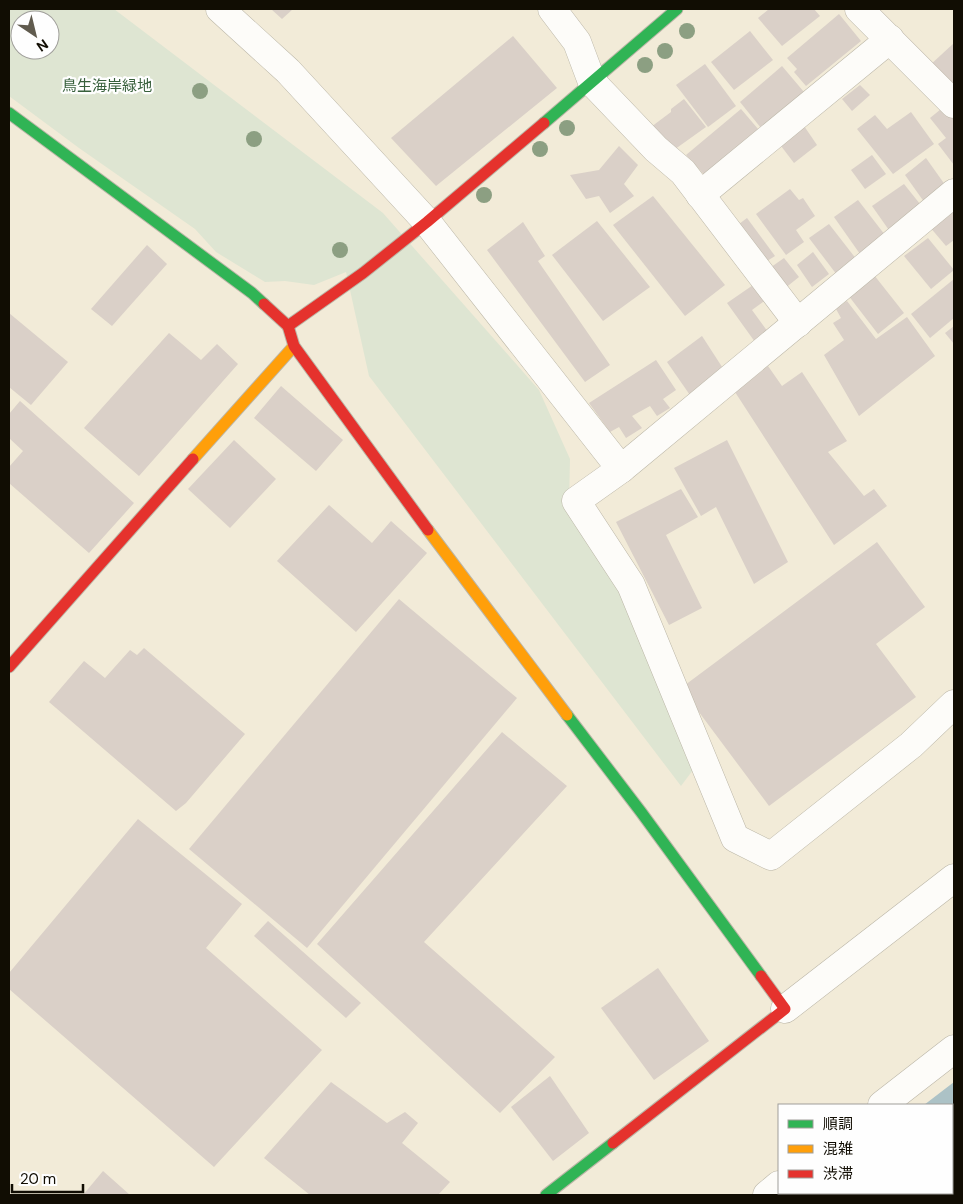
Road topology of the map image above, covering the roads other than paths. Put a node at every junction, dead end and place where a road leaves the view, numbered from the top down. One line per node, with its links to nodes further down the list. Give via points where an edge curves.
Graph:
1 (220, 9): 11 (street, via 288,71)
2 (552, 9): 6 (street, via 577,42)
3 (677, 9): 6 (street)
4 (859, 9): 5 (street)
5 (890, 38): 7 (street); 10 (street)
6 (592, 82): 10 (street, via 656,149 683,172); 11 (street)
7 (954, 104)
8 (9, 113): 13 (street, via 252,293)
9 (954, 193): 12 (street)
10 (700, 195): 12 (street)
11 (427, 222): 13 (street); 15 (street)
12 (798, 323): 15 (street)
13 (288, 326): 14 (street)
14 (294, 346): 17 (street); 21 (street)
15 (621, 470): 19 (street, via 576,501 631,585 735,838 771,856 911,745)
16 (14, 639): 17 (street)
17 (24, 648): 18 (street)
18 (9, 667)
19 (954, 704)
20 (954, 878): 21 (street)
21 (785, 1009): 25 (street)
22 (954, 1049): 23 (street)
23 (883, 1104)
24 (778, 1186): 26 (street)
25 (546, 1195)
26 (767, 1195)

